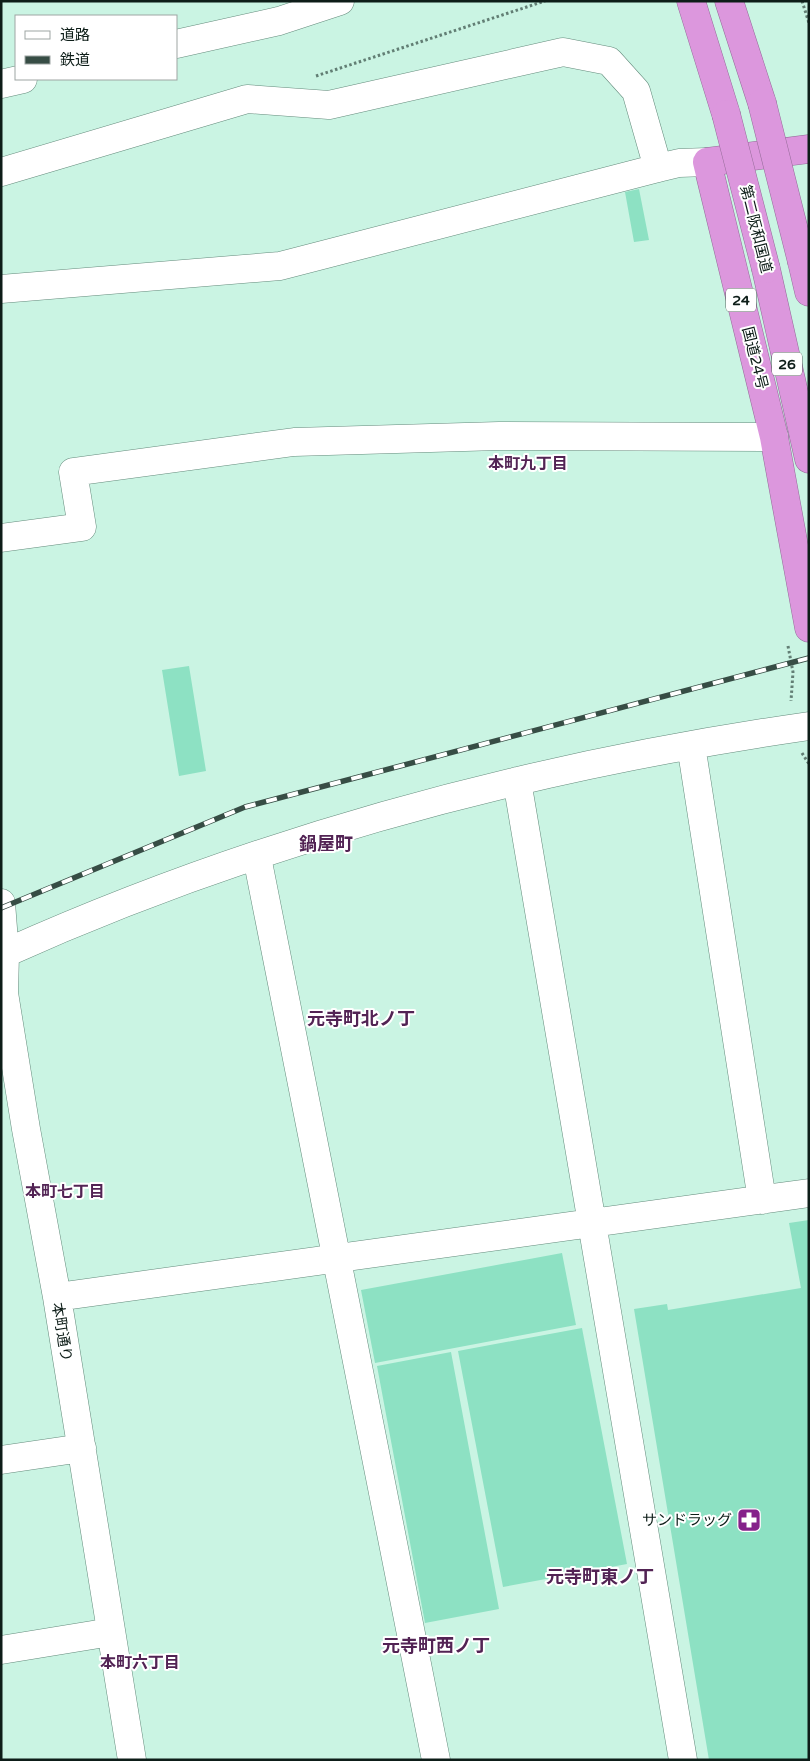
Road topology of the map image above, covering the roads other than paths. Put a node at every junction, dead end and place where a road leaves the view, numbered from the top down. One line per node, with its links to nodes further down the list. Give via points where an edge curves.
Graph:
1 (340, 1): 4 (street, via 278,21)
2 (691, 1): 14 (highway, 第二阪和国道 / 26, bridge, via 726,114 766,269)
3 (729, 1): 12 (highway, bridge, via 762,103)
4 (178, 44)
5 (19, 80): 6 (street)
6 (1, 84)
7 (809, 149): 8 (highway)
8 (707, 162): 9 (street); 13 (highway, 国道24号 / 24)
9 (658, 168): 10 (street, via 636,90 609,61 563,52 329,105 247,99); 11 (street, via 280,266)
10 (1, 172)
11 (1, 289)
12 (809, 292)
13 (774, 437): 15 (street, via 499,436 284,444 73,472 82,527); 16 (highway, 国道24号 / 24)
14 (809, 459)
15 (1, 538)
16 (809, 628)
17 (809, 726): 18 (street)
18 (691, 746): 19 (street); 24 (street)
19 (517, 781): 20 (street, via 354,824); 25 (street)
20 (257, 857): 22 (street, via 133,900); 26 (street)
21 (1, 903): 22 (street, 本町通り)
22 (3, 955): 27 (street, 本町通り, via 4,993)
23 (809, 1193): 24 (street)
24 (762, 1200): 25 (street)
25 (592, 1222): 26 (street); 34 (street)
26 (336, 1260): 27 (street); 33 (street)
27 (57, 1296): 28 (street, 本町通り)
28 (82, 1448): 29 (street); 30 (street, 本町通り)
29 (1, 1460)
30 (111, 1632): 31 (street); 32 (street, 本町通り)
31 (1, 1650)
32 (132, 1760)
33 (436, 1760)
34 (683, 1760)

